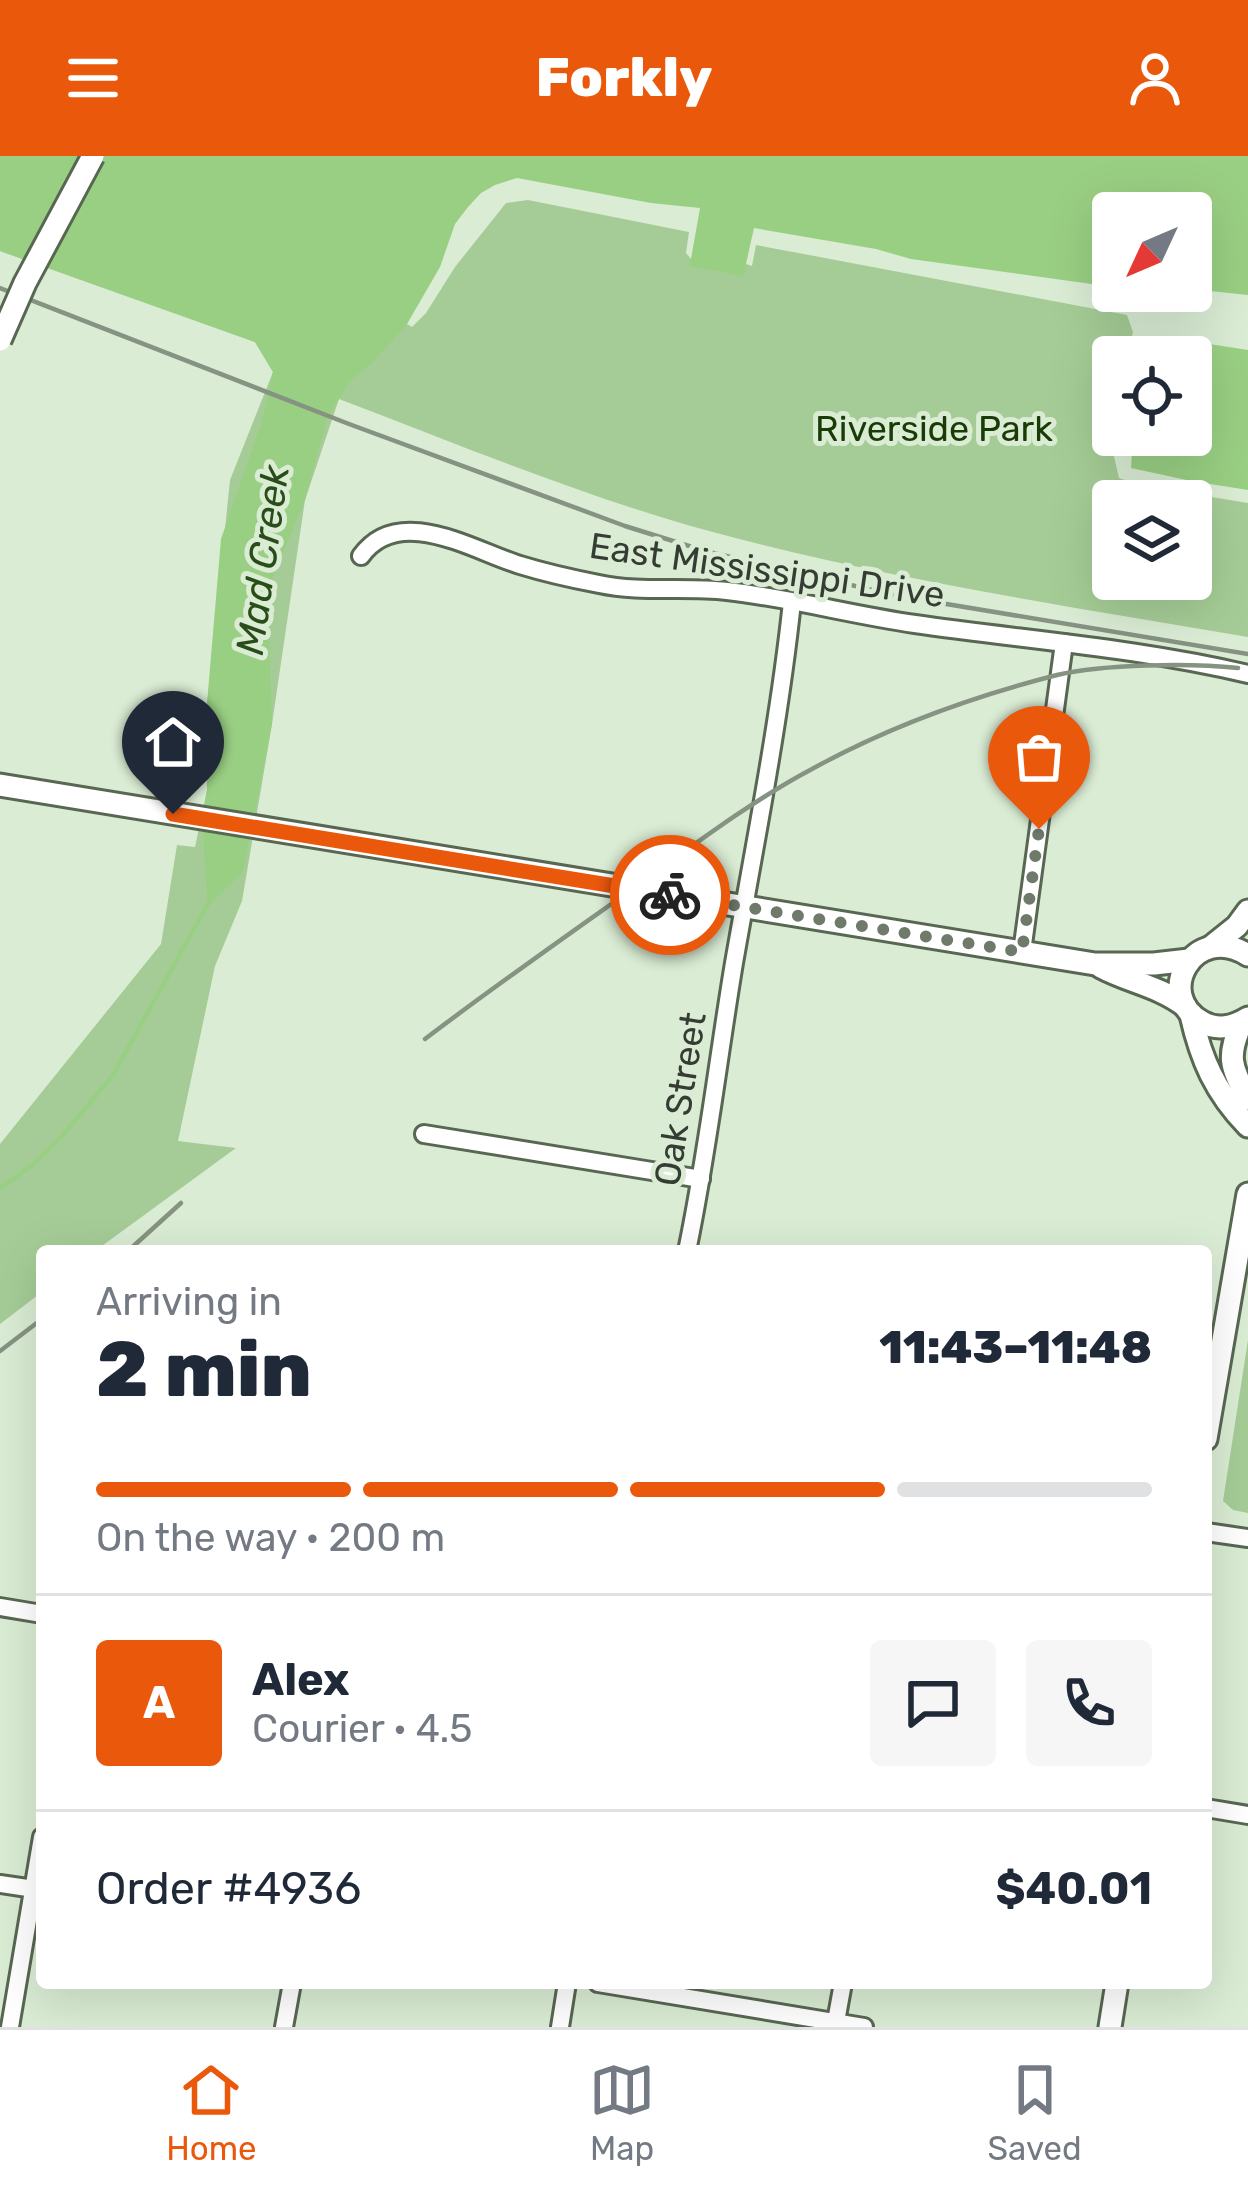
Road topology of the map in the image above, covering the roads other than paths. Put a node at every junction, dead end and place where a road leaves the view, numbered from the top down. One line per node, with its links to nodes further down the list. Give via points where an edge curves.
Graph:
1 (94, 156): 2 (main road, bridge)
2 (0, 340)
3 (361, 556): 4 (street, East Mississippi Drive, via 393,534 430,534 605,586)
4 (792, 602): 5 (street, East Mississippi Drive); 8 (street, Oak Street)
5 (1064, 643): 6 (street, East Mississippi Drive); 11 (street)
6 (1248, 674)
7 (0, 785): 8 (main road)
8 (744, 907): 11 (main road); 20 (street, Oak Street)
9 (1248, 911): 10 (main road)
10 (1212, 946): 12 (main road); 13 (main road)
11 (1022, 952): 14 (main road)
12 (1248, 955)
13 (1189, 960): 14 (main road); 15 (main road, via 1180,982)
14 (1095, 964): 15 (main road, via 1158,988)
15 (1188, 1010): 16 (main road, via 1210,1026); 18 (main road, via 1204,1065)
16 (1246, 1019): 17 (main road, via 1230,1055)
17 (1248, 1099)
18 (1248, 1126)
19 (424, 1135): 20 (street)
20 (701, 1179): 22 (street, Oak Street)
21 (1248, 1194): 23 (main road)
22 (688, 1245)
23 (1242, 1262): 24 (main road)
24 (1212, 1410)
25 (1212, 1533): 26 (street)
26 (1248, 1538)
27 (0, 1607): 28 (street)
28 (36, 1613)
29 (1212, 1809): 30 (street)
30 (1248, 1815)
31 (0, 1884): 32 (street)
32 (36, 1890)
33 (36, 1900): 40 (street)
34 (291, 1989): 41 (street)
35 (566, 1989): 42 (street)
36 (632, 1989): 39 (street)
37 (842, 1989): 39 (street)
38 (1116, 1989): 44 (main road)
39 (835, 2025): 43 (street)
40 (10, 2027)
41 (284, 2027)
42 (560, 2027)
43 (864, 2027)
44 (1110, 2027)

